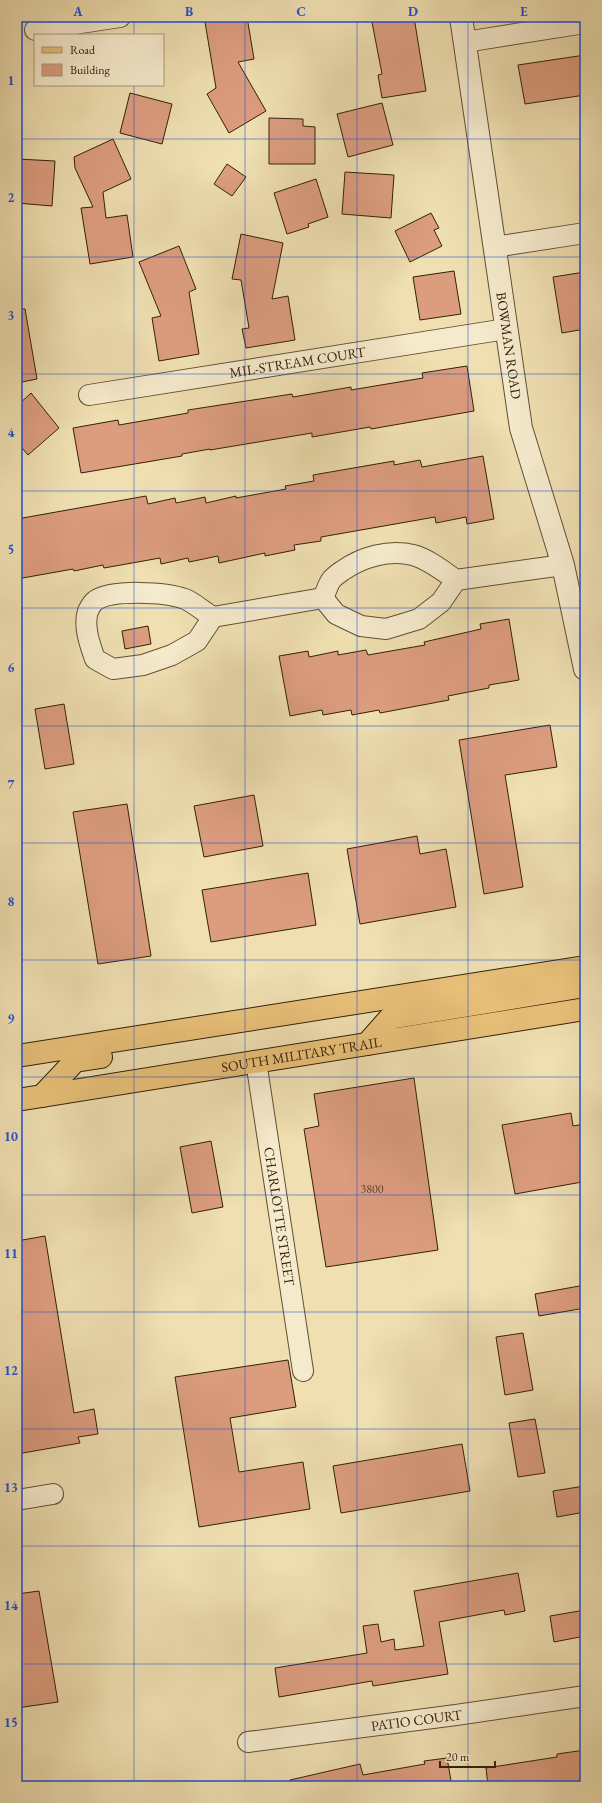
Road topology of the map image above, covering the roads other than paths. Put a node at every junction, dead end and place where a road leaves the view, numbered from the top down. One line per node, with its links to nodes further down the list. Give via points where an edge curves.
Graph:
1 (120, 17): 4 (street)
2 (461, 17): 5 (street, BOWMAN ROAD)
3 (585, 23): 5 (street)
4 (35, 30)
5 (465, 42): 7 (street, BOWMAN ROAD)
6 (585, 233): 7 (street)
7 (494, 248): 8 (street, BOWMAN ROAD)
8 (506, 329): 9 (street, MIL-STREAM COURT); 10 (street, BOWMAN ROAD, via 521,428)
9 (89, 395)
10 (563, 565): 11 (street); 14 (street, BOWMAN ROAD)
11 (456, 580): 12 (street, via 414,555 385,554 364,559 333,578); 12 (street, via 441,602 419,619 386,629 361,626 336,614)
12 (323, 598): 13 (street)
13 (213, 617): 13 (street, via 185,599 162,594 132,592 108,596 94,601 88,612 90,646 95,659 112,669 143,665 172,655 197,641)
14 (585, 669)
15 (585, 967): 17 (main road)
16 (585, 986): 19 (main road, via 390,1018)
17 (331, 1007): 20 (main road); 22 (main road, via 317,1022 75,1061)
18 (585, 1009): 19 (main road, SOUTH MILITARY TRAIL)
19 (367, 1044): 21 (main road, SOUTH MILITARY TRAIL)
20 (17, 1056)
21 (256, 1061): 22 (main road, SOUTH MILITARY TRAIL); 24 (street, CHARLOTTE STREET)
22 (42, 1096): 23 (main road, SOUTH MILITARY TRAIL)
23 (17, 1100)
24 (303, 1371)
25 (52, 1494): 26 (street)
26 (17, 1500)
27 (585, 1696): 28 (street, PATIO COURT)
28 (248, 1742)

